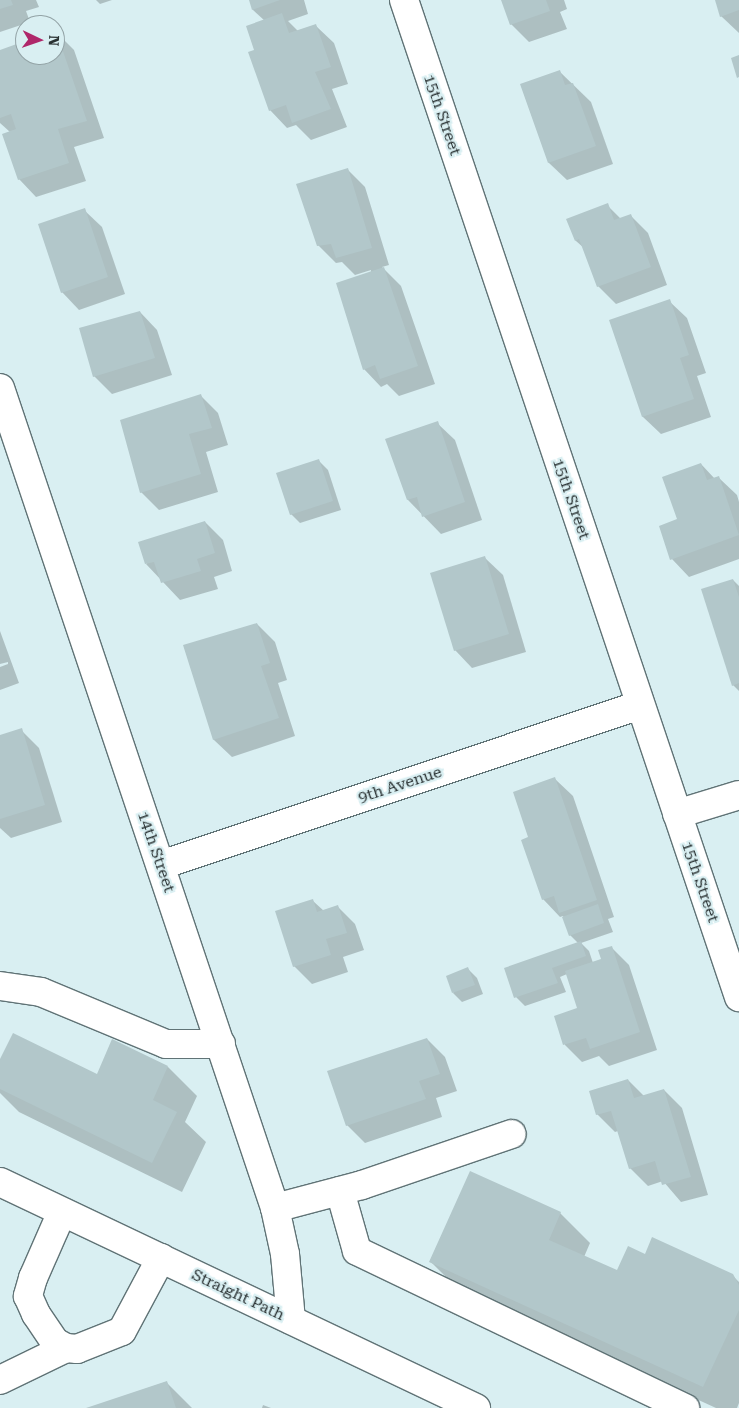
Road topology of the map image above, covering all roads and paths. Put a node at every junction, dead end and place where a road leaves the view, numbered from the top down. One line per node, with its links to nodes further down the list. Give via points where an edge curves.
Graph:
1 (404, 0): 3 (street, 15th Street)
2 (0, 388): 6 (street, 14th Street)
3 (640, 705): 5 (street, 15th Street); 6 (street, 9th Avenue)
4 (739, 795): 5 (street)
5 (677, 814): 8 (street, 15th Street)
6 (160, 865): 9 (street, 14th Street)
7 (0, 986): 9 (street, via 41,992 166,1044)
8 (739, 997)
9 (221, 1044): 13 (street, 14th Street)
10 (512, 1134): 12 (street)
11 (0, 1182): 14 (street, Straight Path)
12 (340, 1191): 13 (street); 20 (street, via 357,1251)
13 (275, 1208): 16 (street, 14th Street, via 285,1254)
14 (62, 1212): 15 (street, Straight Path); 17 (street, via 28,1296 55,1342)
15 (162, 1258): 16 (street, Straight Path); 17 (street, via 122,1331 77,1349)
16 (291, 1320): 19 (street, Straight Path)
17 (66, 1348): 18 (street)
18 (0, 1380)
19 (470, 1407)
20 (685, 1408)

